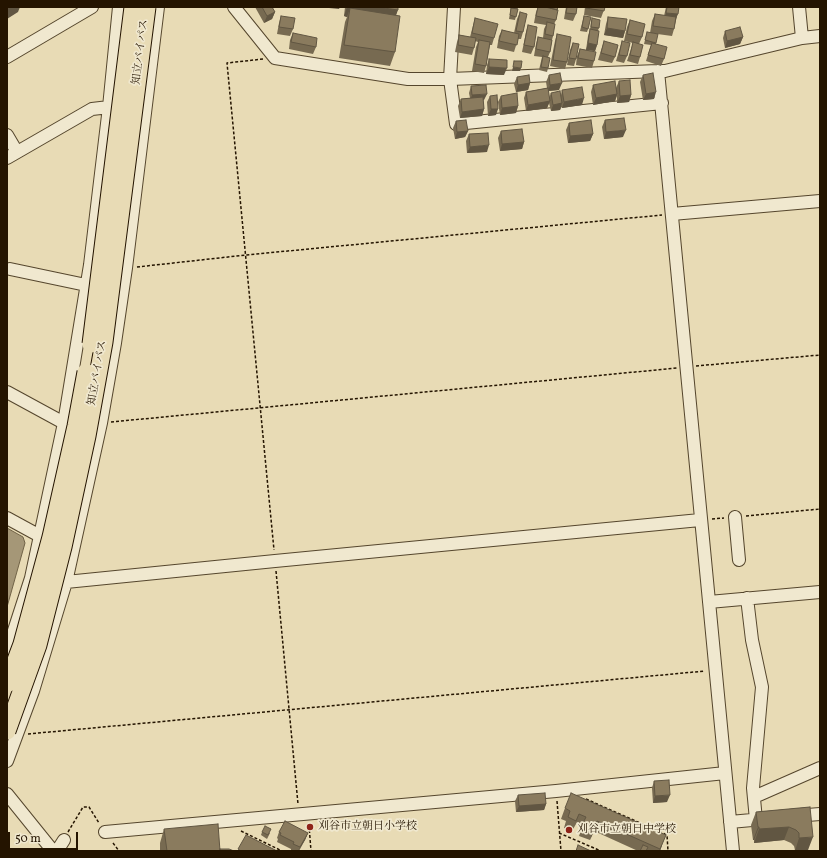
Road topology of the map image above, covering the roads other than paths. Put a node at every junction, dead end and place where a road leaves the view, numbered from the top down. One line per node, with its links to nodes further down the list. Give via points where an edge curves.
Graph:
1 (92, 7): 11 (street)
2 (120, 7): 15 (street)
3 (133, 7): 38 (highway, 知立バイパス, bridge, via 92,338 76,426 52,537 22,644)
4 (147, 7): 39 (highway, 知立バイパス, bridge, via 104,342 63,547)
5 (158, 7): 16 (street)
6 (234, 7): 13 (street, via 274,58 408,79)
7 (454, 7): 13 (street)
8 (799, 7): 10 (street)
9 (820, 36): 10 (street)
10 (802, 38): 12 (street)
11 (7, 57)
12 (658, 72): 13 (street); 14 (street)
13 (450, 79): 14 (street, via 456,124)
14 (662, 103): 20 (street)
15 (109, 107): 16 (street); 18 (street, via 92,110); 21 (street)
16 (146, 108): 22 (street)
17 (7, 135): 18 (street)
18 (12, 155)
19 (820, 201): 20 (street)
20 (672, 214): 29 (street)
21 (90, 265): 22 (street); 24 (street)
22 (126, 268): 33 (street, via 101,423)
23 (8, 269): 24 (street)
24 (86, 285): 26 (street)
25 (7, 392): 26 (street)
26 (64, 423): 30 (street)
27 (735, 517): 31 (street)
28 (7, 518): 30 (street)
29 (700, 520): 33 (street); 36 (street)
30 (40, 536): 32 (street)
31 (739, 560)
32 (31, 578): 33 (street); 37 (street)
33 (66, 582): 39 (street, via 33,691)
34 (820, 592): 35 (street)
35 (747, 598): 36 (street); 44 (street, via 752,640 762,687)
36 (709, 602): 42 (street)
37 (7, 652)
38 (7, 684)
39 (16, 733): 40 (street)
40 (7, 762)
41 (820, 768): 44 (street)
42 (725, 773): 49 (street); 50 (street)
43 (7, 794): 52 (street)
44 (754, 797): 48 (street)
45 (820, 814): 46 (street)
46 (787, 817)
47 (772, 818): 48 (street)
48 (756, 820): 49 (street)
49 (730, 822): 54 (street)
50 (105, 832)
51 (64, 840): 53 (street)
52 (53, 851)
53 (58, 851)
54 (733, 851)

